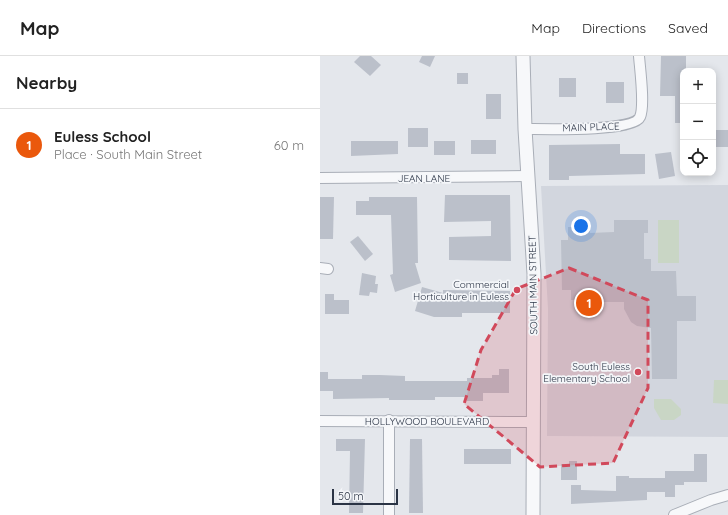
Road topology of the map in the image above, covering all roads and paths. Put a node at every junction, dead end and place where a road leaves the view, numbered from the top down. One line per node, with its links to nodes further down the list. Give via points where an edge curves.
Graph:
1 (523, 56): 3 (street, SOUTH MAIN STREET)
2 (639, 56): 3 (street, MAIN PLACE, via 642,99 640,117 637,121 617,127)
3 (525, 129): 4 (street, SOUTH MAIN STREET)
4 (528, 176): 5 (street, JEAN LANE); 8 (street, SOUTH MAIN STREET, via 534,274)
5 (320, 178)
6 (389, 420): 7 (street, HOLLYWOOD BOULEVARD); 8 (street, HOLLYWOOD BOULEVARD); 10 (street)
7 (320, 421)
8 (534, 422): 11 (street, SOUTH MAIN STREET)
9 (728, 495): 12 (street)
10 (389, 515)
11 (533, 515)
12 (674, 515)

